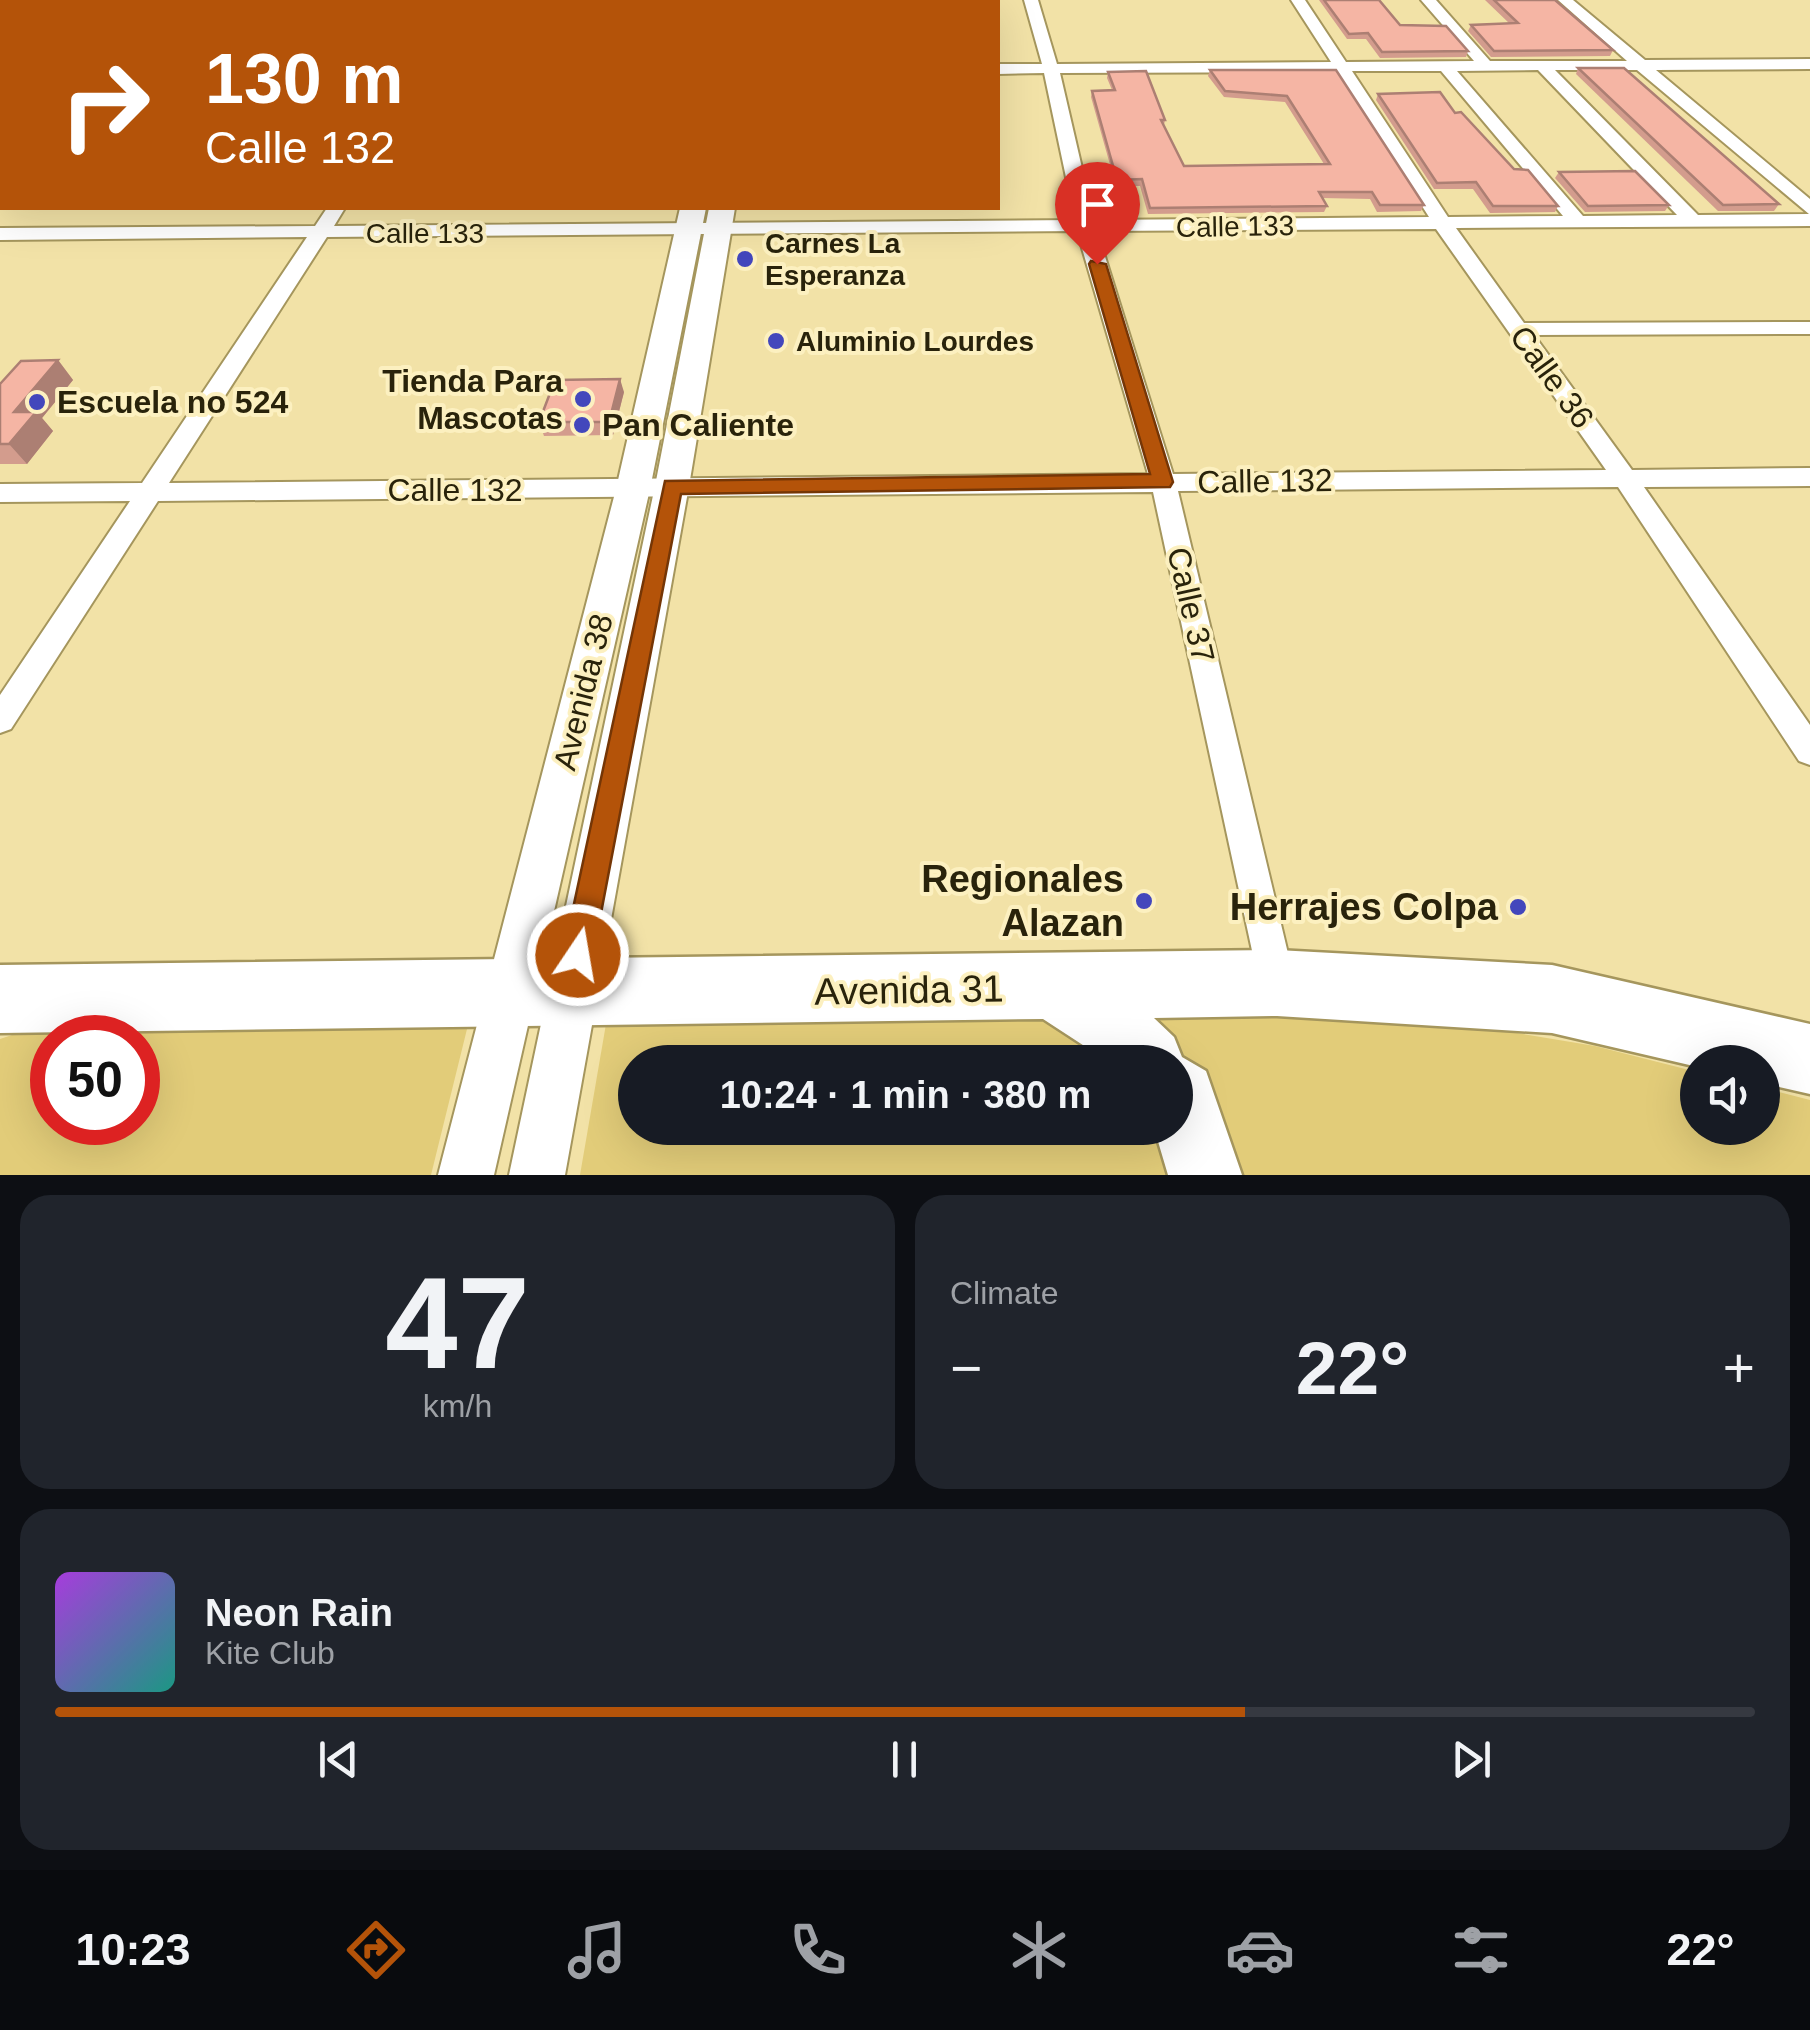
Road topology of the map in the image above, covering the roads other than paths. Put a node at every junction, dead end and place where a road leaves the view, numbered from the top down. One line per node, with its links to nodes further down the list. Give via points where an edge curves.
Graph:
1 (1031, 0): 12 (street, Calle 37)
2 (1298, 0): 10 (street, Calle 36)
3 (1428, 0): 8 (street)
4 (1565, 0): 6 (street)
5 (1810, 64): 6 (street)
6 (1639, 65): 9 (street); 13 (street)
7 (1445, 66): 8 (street); 10 (street); 19 (street)
8 (1486, 66): 9 (street)
9 (1541, 66): 17 (street)
10 (1342, 67): 12 (street); 18 (street, Calle 36)
11 (1000, 69): 12 (street)
12 (1051, 69): 20 (street, Calle 37)
13 (1810, 209)
14 (335, 210): 22 (street)
15 (705, 219): 20 (street, Calle 133); 22 (street, Calle 133); 28 (main road, Avenida 38); 29 (main road, Avenida 38)
16 (1810, 220): 17 (street, Calle 133)
17 (1692, 221): 19 (street, Calle 133)
18 (1442, 223): 19 (street, Calle 133); 20 (street, Calle 133); 24 (street, Calle 36)
19 (1580, 224)
20 (1086, 228): 27 (street, Calle 37)
21 (0, 234): 22 (street, Calle 133)
22 (319, 234): 30 (street)
23 (1810, 328): 24 (street)
24 (1518, 329): 25 (street, Calle 36)
25 (1624, 477): 26 (street, Calle 132); 27 (street, Calle 132); 33 (street, Calle 36)
26 (1810, 477)
27 (1163, 482): 28 (street, Calle 132); 34 (street, Calle 37)
28 (672, 486): 29 (street, Calle 132); 36 (main road, Avenida 38)
29 (633, 489): 30 (street, Calle 132); 36 (main road, Avenida 38)
30 (148, 492): 31 (street, Calle 132); 32 (street)
31 (0, 493)
32 (0, 720)
33 (1810, 752)
34 (1276, 982): 35 (highway, Avenida 31); 39 (highway, Avenida 31, via 1552,999)
35 (1054, 988): 36 (highway, Avenida 31); 38 (highway)
36 (540, 993): 37 (highway, Avenida 31); 41 (main road, Avenida 38); 42 (main road, Avenida 38)
37 (3, 1001)
38 (1132, 1045)
39 (1810, 1059)
40 (1193, 1136): 43 (highway)
41 (466, 1175)
42 (537, 1175)
43 (1205, 1175)

